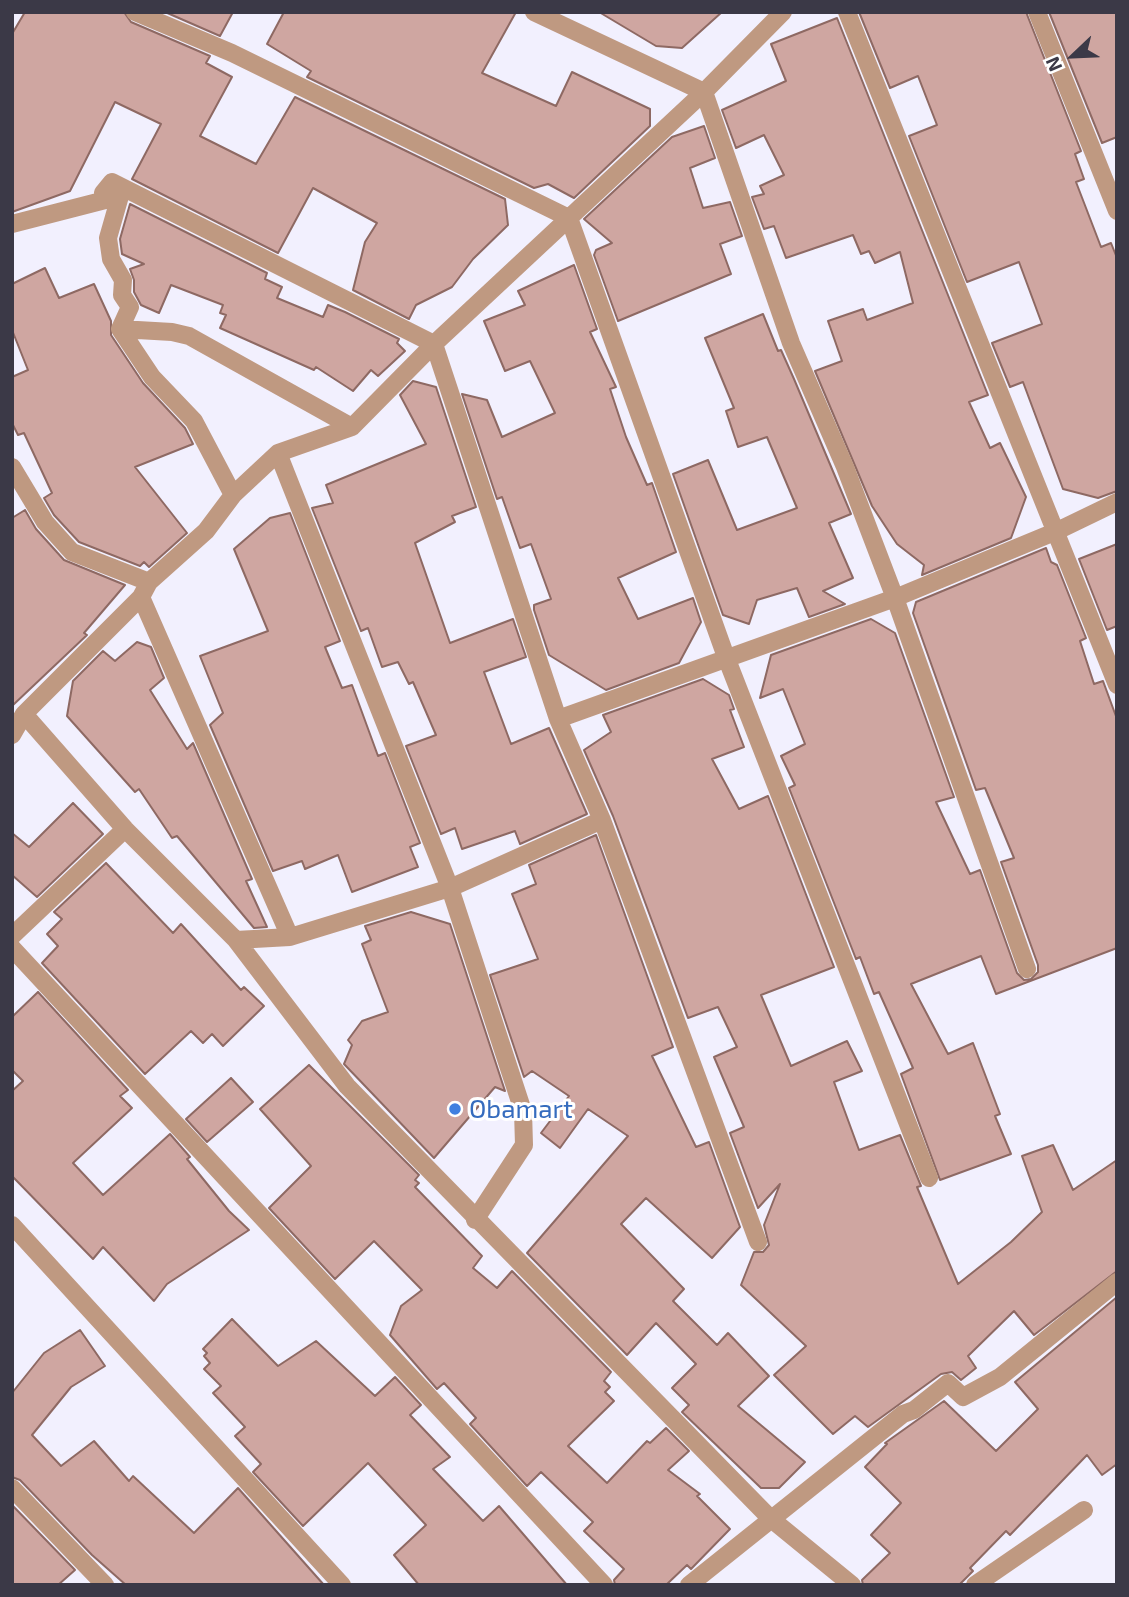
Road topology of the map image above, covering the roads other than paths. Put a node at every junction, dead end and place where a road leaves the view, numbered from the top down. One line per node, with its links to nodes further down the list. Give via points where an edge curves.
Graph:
1 (135, 12): 9 (street, via 232,53)
2 (534, 12): 6 (street)
3 (783, 12): 6 (street)
4 (847, 12): 18 (street)
5 (1037, 12): 8 (street)
6 (704, 92): 9 (street); 20 (street, via 791,343)
7 (120, 196): 10 (street); 11 (street, via 108,238 111,259 122,280 122,295 130,307); 12 (street, via 103,193 113,182)
8 (1117, 211)
9 (569, 218): 12 (street); 21 (street)
10 (12, 224)
11 (120, 329): 13 (street, via 189,336); 16 (street, via 152,377 194,421)
12 (434, 344): 13 (street); 24 (street)
13 (352, 426): 14 (street)
14 (278, 453): 16 (street); 28 (street)
15 (12, 467): 19 (street, via 45,522 72,552)
16 (233, 495): 19 (street, via 206,531)
17 (1117, 502): 18 (street)
18 (1057, 531): 20 (street); 22 (street)
19 (145, 590): 23 (street); 30 (street)
20 (895, 598): 21 (street); 33 (street)
21 (726, 657): 24 (street); 34 (street)
22 (1117, 685)
23 (24, 714): 25 (street); 27 (street)
24 (558, 719): 26 (street)
25 (12, 735)
26 (602, 820): 28 (street); 37 (street)
27 (125, 829): 29 (street); 31 (street)
28 (450, 888): 30 (street); 35 (street, via 526,1123 524,1145)
29 (12, 936)
30 (289, 937): 31 (street)
31 (236, 940): 35 (street, via 347,1086)
32 (12, 947): 44 (street)
33 (1027, 969)
34 (929, 1178)
35 (475, 1220): 41 (street)
36 (12, 1225): 43 (street)
37 (758, 1242)
38 (1117, 1282): 41 (street, via 1000,1377 963,1396 948,1383)
39 (12, 1488): 42 (street)
40 (1084, 1510): 47 (street)
41 (770, 1518): 45 (street); 46 (street)
42 (105, 1585)
43 (342, 1585)
44 (604, 1585)
45 (689, 1585)
46 (852, 1585)
47 (975, 1585)

